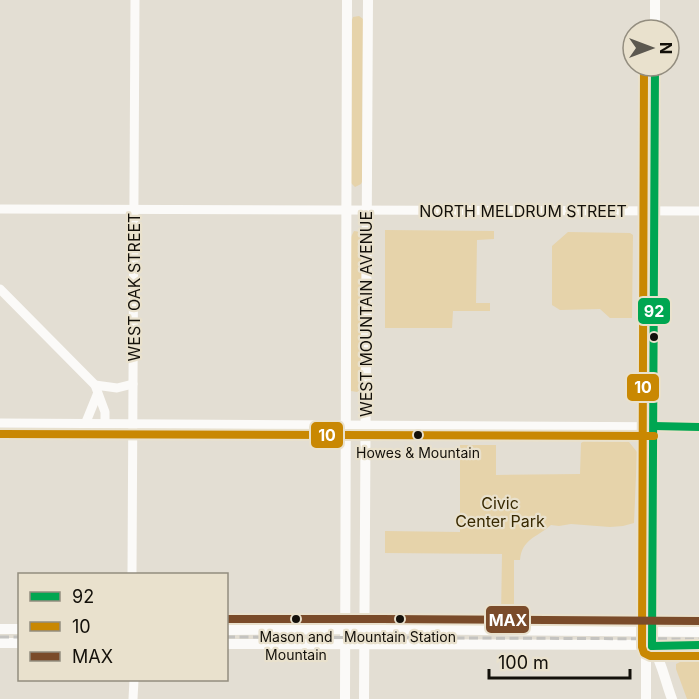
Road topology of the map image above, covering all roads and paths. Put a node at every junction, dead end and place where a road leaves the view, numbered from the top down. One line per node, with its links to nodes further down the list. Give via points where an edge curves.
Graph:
1 (135, 0): 8 (street, WEST OAK STREET)
2 (347, 0): 10 (street, WEST MOUNTAIN AVENUE)
3 (368, 0): 9 (street, WEST MOUNTAIN AVENUE)
4 (655, 0): 5 (street)
5 (655, 18)
6 (655, 78): 12 (street)
7 (0, 209): 8 (street, NORTH MELDRUM STREET)
8 (134, 210): 10 (street, NORTH MELDRUM STREET); 14 (street, WEST OAK STREET)
9 (366, 210): 10 (street, NORTH MELDRUM STREET); 12 (street, NORTH MELDRUM STREET); 21 (street, WEST MOUNTAIN AVENUE)
10 (346, 211): 20 (street, WEST MOUNTAIN AVENUE)
11 (699, 211): 12 (street, NORTH MELDRUM STREET)
12 (654, 212): 22 (street)
13 (0, 289): 15 (street)
14 (133, 384): 15 (street); 19 (street, WEST OAK STREET)
15 (96, 390): 16 (street); 18 (street)
16 (86, 422): 17 (street); 18 (street)
17 (0, 423)
18 (105, 423): 19 (street)
19 (133, 423): 20 (street); 24 (street, WEST OAK STREET)
20 (346, 425): 21 (street); 29 (street, WEST MOUNTAIN AVENUE)
21 (365, 425): 22 (street); 27 (street, WEST MOUNTAIN AVENUE)
22 (654, 426): 23 (street); 30 (street)
23 (699, 427)
24 (132, 573)
25 (0, 629): 26 (street)
26 (18, 629)
27 (365, 629): 29 (street); 30 (street); 36 (street, WEST MOUNTAIN AVENUE)
28 (228, 630): 29 (street)
29 (345, 630): 35 (street, WEST MOUNTAIN AVENUE)
30 (652, 632): 31 (street); 38 (street)
31 (699, 632)
32 (0, 643): 33 (street)
33 (18, 643)
34 (228, 644): 35 (street)
35 (345, 644): 36 (street); 41 (street, WEST MOUNTAIN AVENUE)
36 (365, 644): 38 (street); 42 (street, WEST MOUNTAIN AVENUE)
37 (699, 645): 38 (street)
38 (652, 646): 43 (street, via 646,658); 44 (street, via 660,658)
39 (134, 681): 40 (street)
40 (133, 699)
41 (345, 699)
42 (364, 699)
43 (646, 699)
44 (672, 699)

